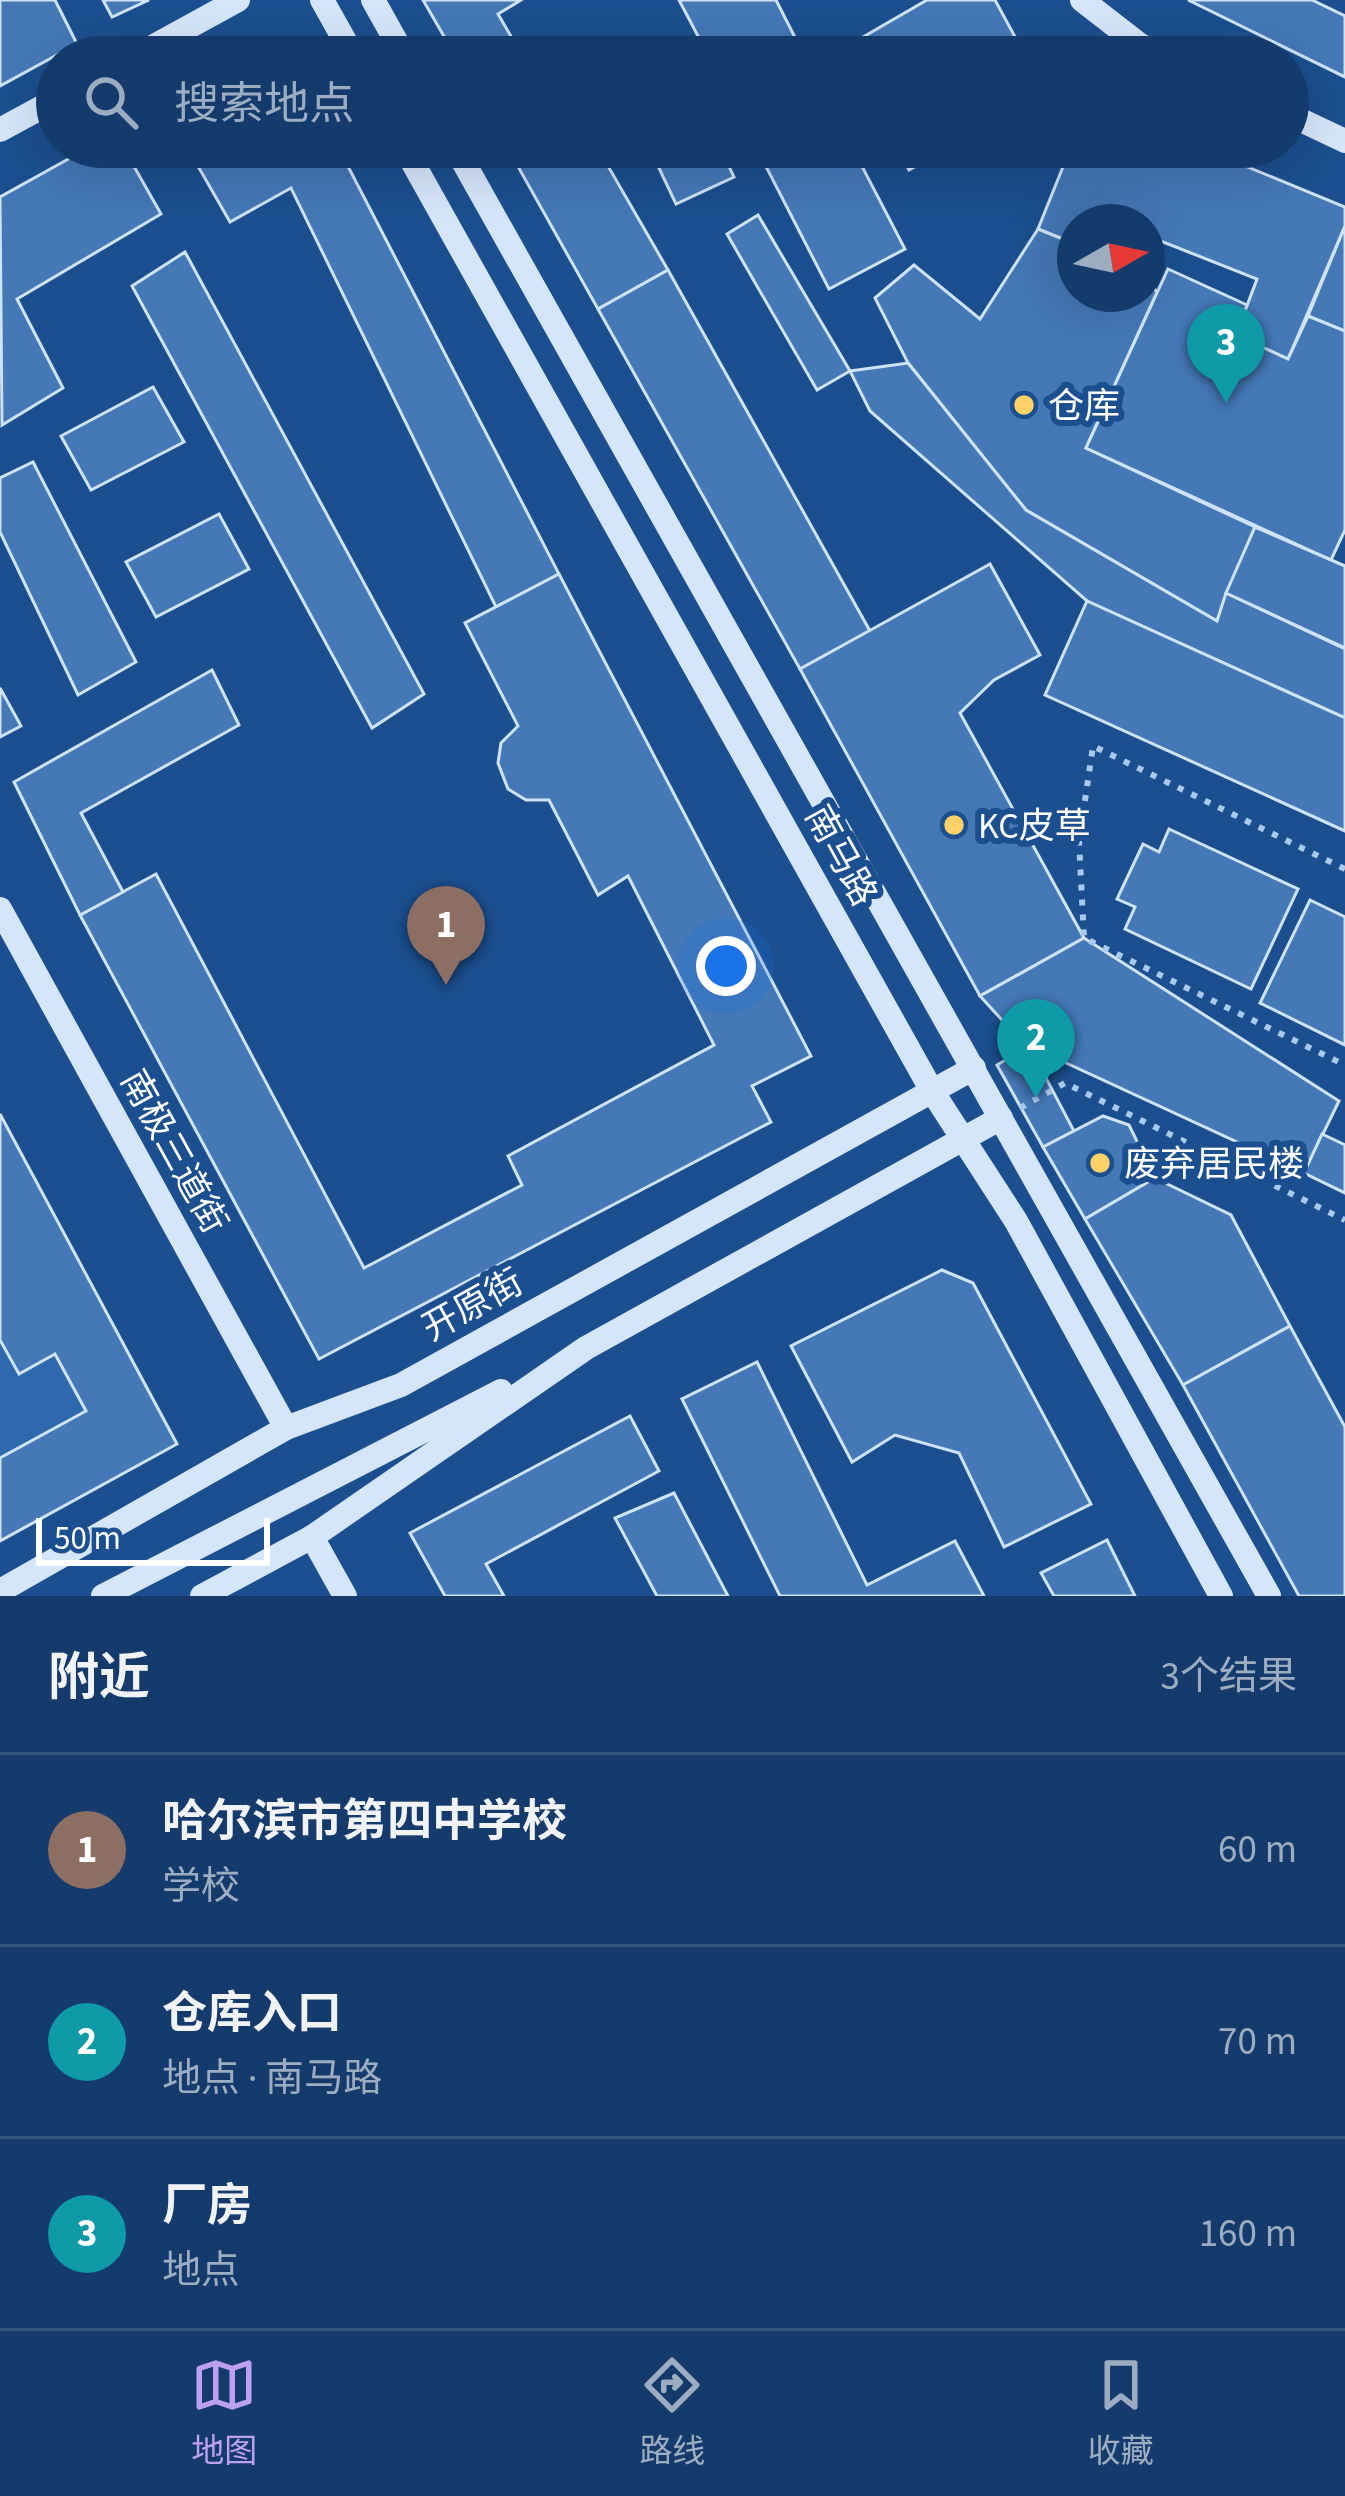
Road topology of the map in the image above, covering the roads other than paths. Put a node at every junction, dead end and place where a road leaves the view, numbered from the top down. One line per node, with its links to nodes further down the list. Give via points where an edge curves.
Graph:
1 (238, 0): 5 (main road)
2 (322, 0): 6 (main road)
3 (373, 0): 7 (main road)
4 (1082, 0): 8 (main road)
5 (172, 36)
6 (342, 36)
7 (393, 36)
8 (1128, 36)
9 (36, 110): 11 (main road)
10 (1309, 124): 12 (main road)
11 (0, 130)
12 (1345, 141)
13 (416, 168): 17 (main road, 南马路)
14 (467, 168): 16 (main road, 南马路)
15 (0, 909): 21 (main road, 南极三道街)
16 (974, 1068): 17 (main road, 开原街); 18 (main road, 南马路)
17 (932, 1091): 19 (main road, 南马路); 21 (main road, 开原街, via 401,1385)
18 (1001, 1118): 19 (main road); 28 (main road, 南马路)
19 (960, 1138): 20 (main road); 27 (main road, 南马路, via 1016,1221)
20 (586, 1348): 22 (main road); 24 (main road)
21 (286, 1428): 23 (main road, 开原街)
22 (312, 1537): 25 (main road); 26 (main road)
23 (0, 1591)
24 (103, 1596)
25 (202, 1596)
26 (345, 1596)
27 (1221, 1596)
28 (1269, 1596)

